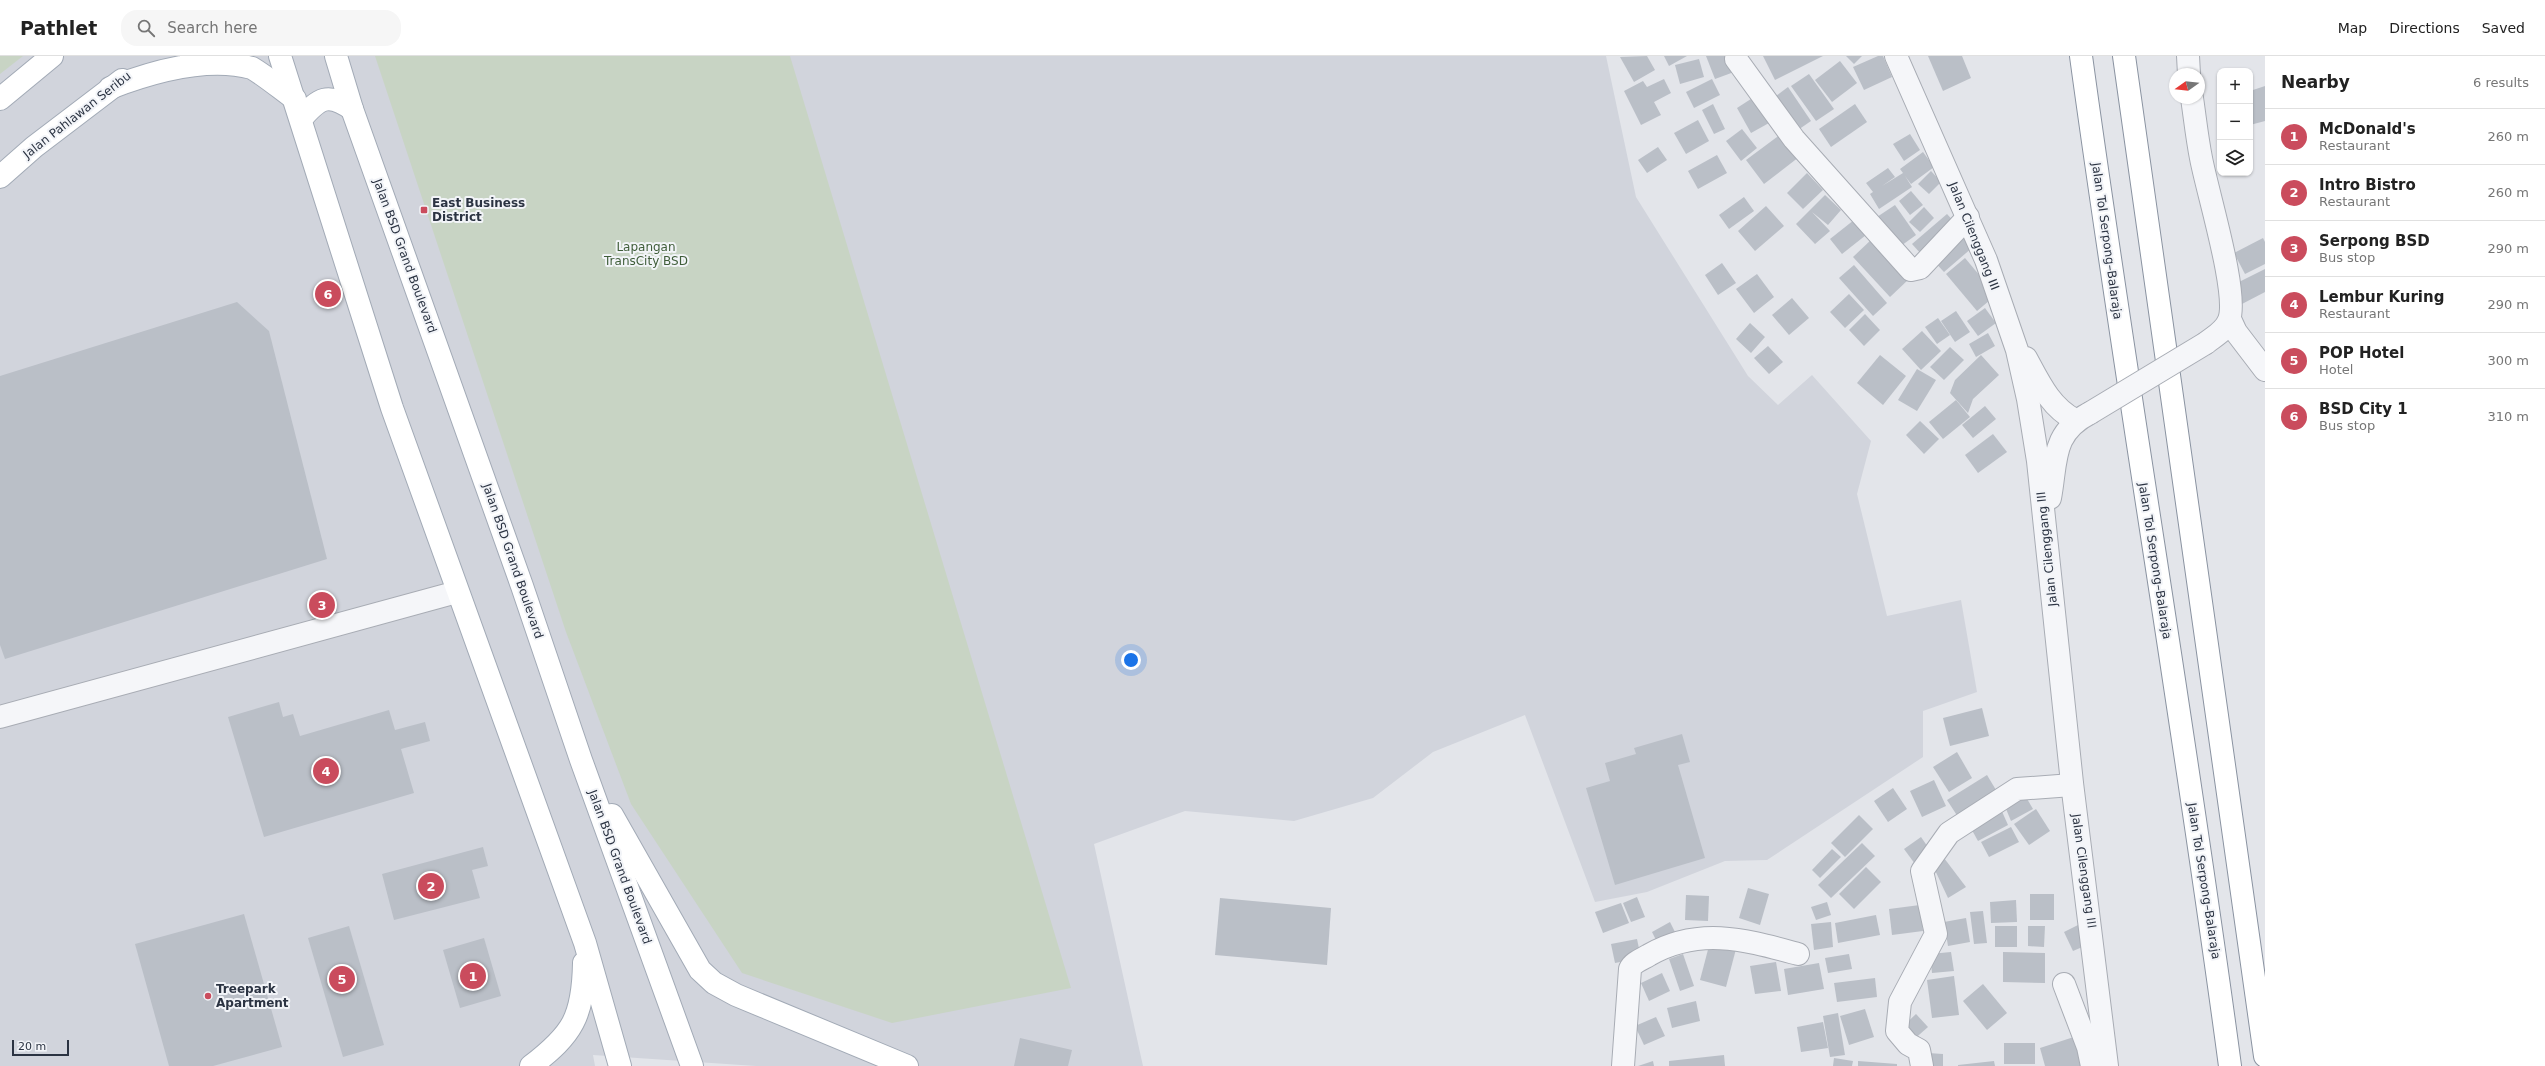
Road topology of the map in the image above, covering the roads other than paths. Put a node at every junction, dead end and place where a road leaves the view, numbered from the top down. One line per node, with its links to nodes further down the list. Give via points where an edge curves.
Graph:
1 (52, 56): 13 (main road)
2 (156, 56): 12 (main road, Jalan Pahlawan Seribu)
3 (280, 56): 14 (main road)
4 (336, 56): 16 (main road, Jalan BSD Grand Boulevard)
5 (346, 56): 16 (street)
6 (1896, 56): 19 (street, Jalan Cilenggang III)
7 (2081, 56): 41 (main road, Jalan Tol Serpong–Balaraja, via 2114,295 2212,930)
8 (2124, 56): 32 (main road)
9 (2188, 56): 11 (street)
10 (1736, 59): 19 (street, via 1794,139 1911,270 1920,268)
11 (2189, 68)
12 (110, 88): 14 (main road, via 179,61 208,56 224,57 251,68); 18 (main road, Jalan Pahlawan Seribu, via 34,146)
13 (0, 98)
14 (294, 99): 17 (main road)
15 (2193, 104): 20 (street, via 2201,159 2229,282)
16 (355, 117): 17 (main road, via 339,99 327,98 313,105); 27 (main road, Jalan BSD Grand Boulevard, via 522,586)
17 (301, 119): 25 (main road, via 380,372)
18 (0, 177)
19 (1968, 217): 21 (street, Jalan Cilenggang III)
20 (2230, 320): 22 (street); 23 (street, bridge, via 2224,330 2206,343)
21 (2009, 326): 23 (street, via 2047,396 2064,414); 24 (street, Jalan Cilenggang III, via 2028,399)
22 (2265, 370)
23 (2083, 416): 24 (street, via 2067,429 2056,451 2053,482)
24 (2044, 525): 28 (street, Jalan Cilenggang III)
25 (457, 592): 26 (street); 29 (main road)
26 (0, 717)
27 (581, 760): 35 (main road, Jalan BSD Grand Boulevard); 36 (main road, via 700,970 714,983 736,995)
28 (2072, 785): 38 (street, via 2018,789 1949,833 1922,871 1936,934 1900,1002 1897,1030 1908,1044 1919,1050); 40 (street, Jalan Cilenggang III)
29 (585, 943): 33 (main road, via 584,992 572,1026 553,1049); 34 (main road)
30 (1798, 954): 37 (street, via 1740,938 1715,937 1660,949 1633,964 1630,969)
31 (2064, 984): 39 (street, via 2088,1047)
32 (2265, 1056)
33 (531, 1066)
34 (620, 1066)
35 (692, 1066)
36 (907, 1066)
37 (1623, 1066)
38 (1922, 1066)
39 (2092, 1066)
40 (2108, 1066)
41 (2230, 1066)

